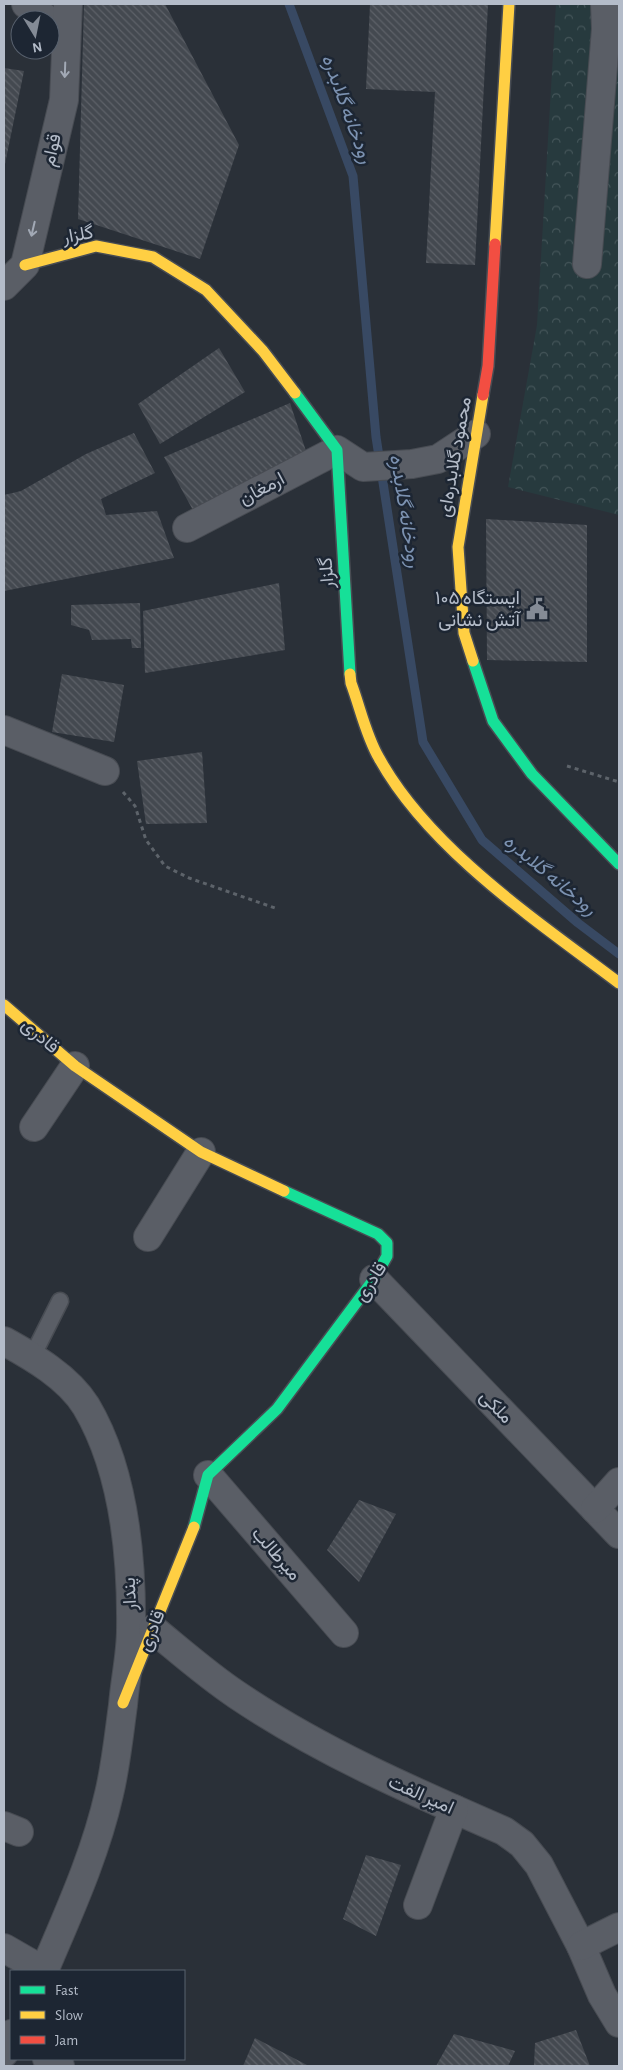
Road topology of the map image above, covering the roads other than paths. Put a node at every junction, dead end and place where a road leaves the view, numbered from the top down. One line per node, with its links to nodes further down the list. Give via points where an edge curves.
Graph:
1 (68, 4): 4 (street, قوام)
2 (509, 4): 8 (street, محمود گلابدره‌ای, via 488,366)
3 (605, 4): 6 (street, via 606,29)
4 (60, 17)
5 (59, 60): 7 (street, قوام, one-way to 7, via 64,100)
6 (587, 264)
7 (10, 278): 9 (street, گلزار, via 96,246 154,257 206,290 263,351)
8 (476, 434): 9 (street, via 438,459 412,464 363,466); 13 (street, محمود گلابدره‌ای, via 458,548 464,633 493,721 532,774)
9 (337, 450): 10 (street, ارمغان); 14 (street, گلزار, via 351,683 378,757 413,810 471,866)
10 (187, 528)
11 (4, 730): 12 (street)
12 (105, 771)
13 (619, 864)
14 (619, 983)
15 (4, 1005): 16 (street, قادری)
16 (75, 1066): 17 (street); 18 (street, قادری)
17 (34, 1127)
18 (201, 1152): 19 (street); 20 (street, قادری, via 378,1234 387,1243 387,1256)
19 (148, 1237)
20 (374, 1279): 24 (street, قادری, via 277,1409); 26 (street, ملکی)
21 (60, 1301): 23 (lane)
22 (4, 1341): 23 (street, پندار)
23 (32, 1357): 30 (street, پندار, via 57,1375 85,1405 102,1440 122,1506 132,1631)
24 (208, 1475): 28 (street, قادری, via 197,1520); 29 (street, میرطالب)
25 (619, 1482): 26 (street)
26 (595, 1509): 27 (street, ملکی)
27 (619, 1534)
28 (153, 1629): 30 (street, قادری); 31 (street, امیر الفت, via 236,1694 290,1728 355,1765)
29 (344, 1633)
30 (123, 1704): 37 (street, پندار, via 109,1795 81,1885)
31 (454, 1809): 32 (street); 34 (street, امیر الفت, via 504,1831 522,1844 539,1865)
32 (418, 1905)
33 (619, 1927): 34 (street)
34 (581, 1946): 38 (street, امیر الفت, via 602,1995)
35 (4, 1948): 36 (street)
36 (42, 1970)
37 (44, 1970)
38 (619, 2023)
39 (49, 2060): 40 (street)
40 (60, 2066)

